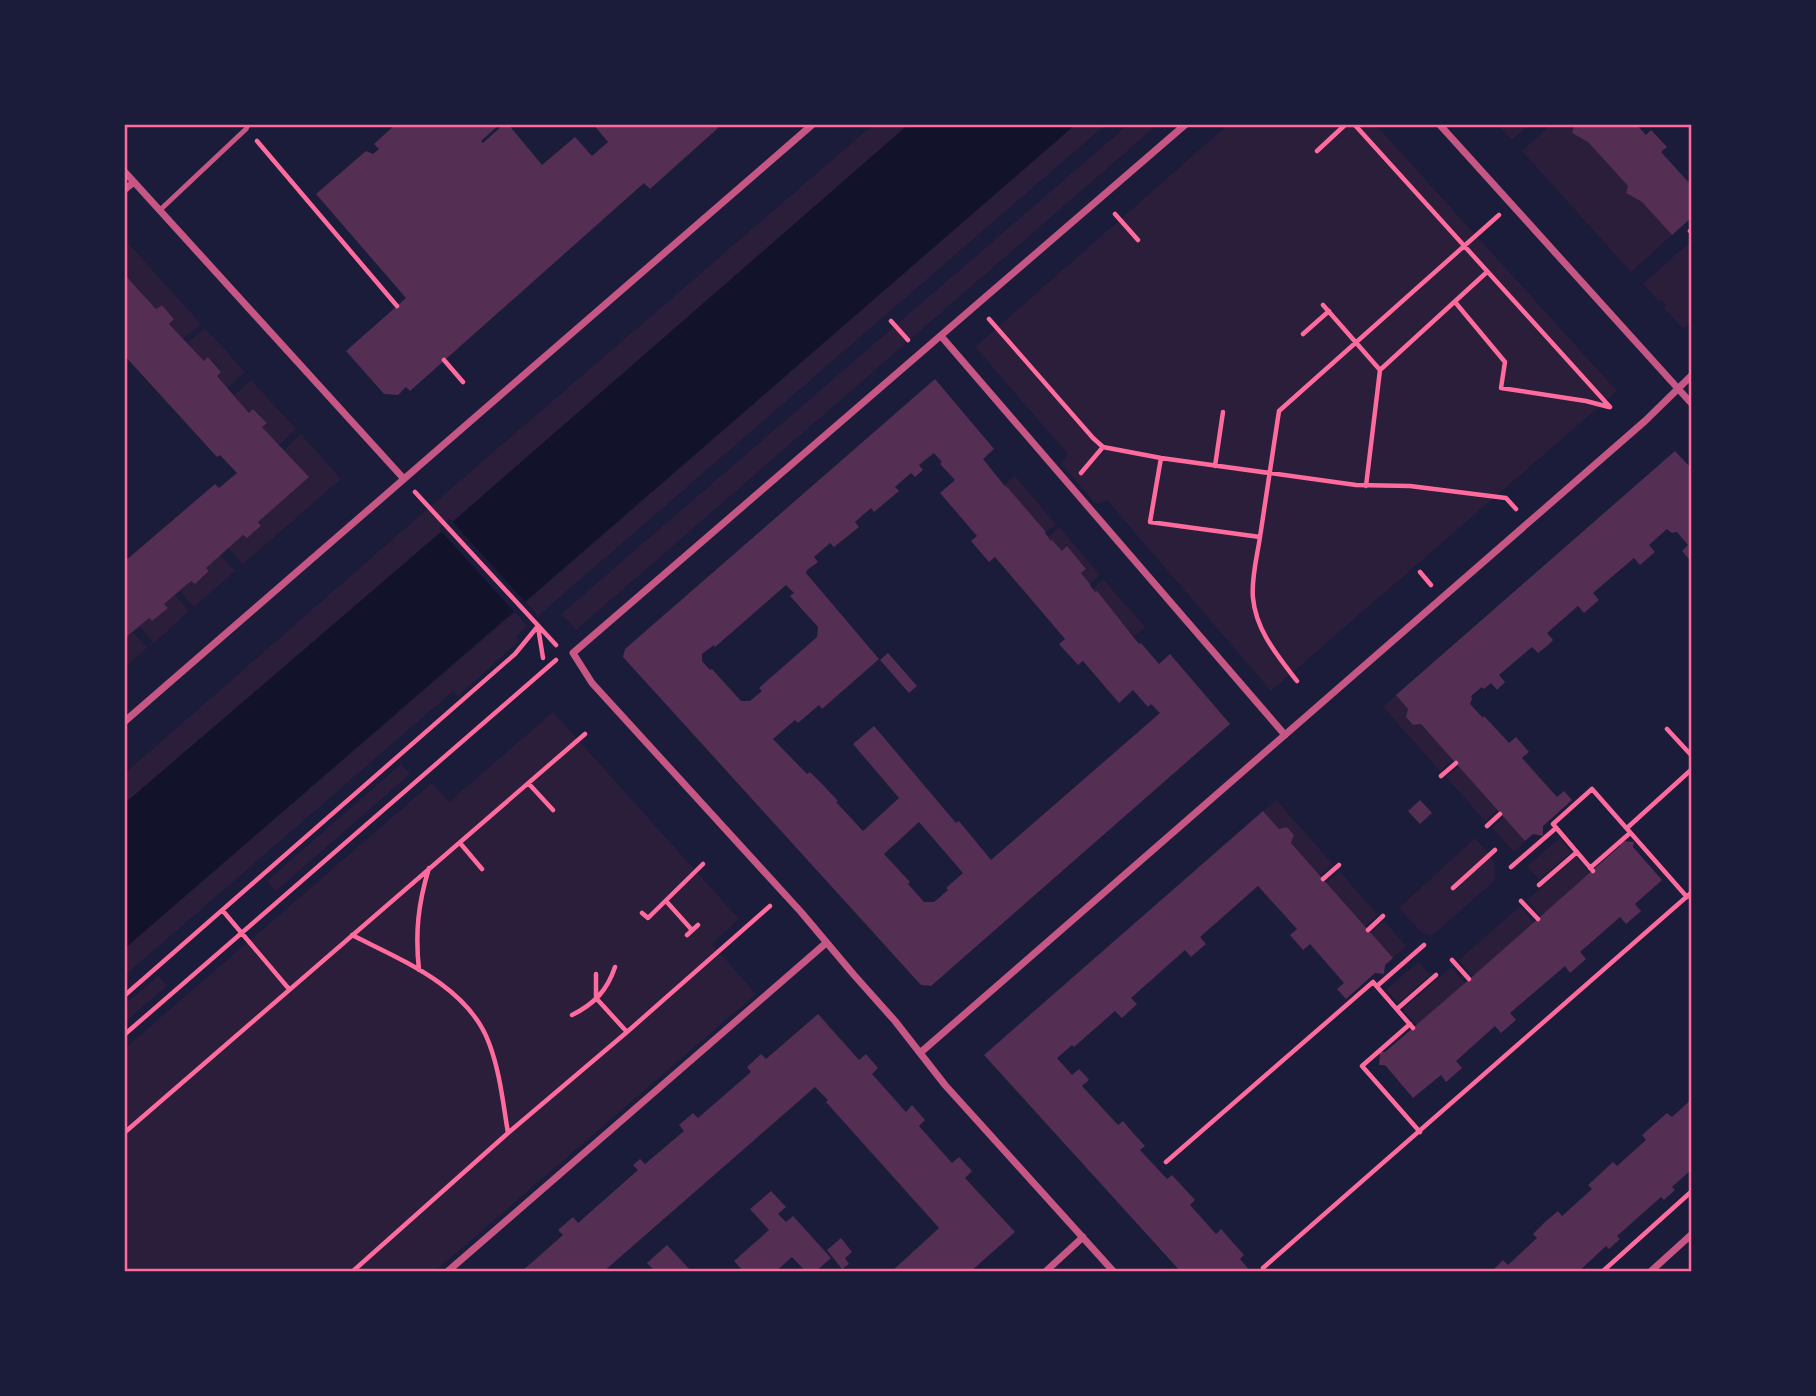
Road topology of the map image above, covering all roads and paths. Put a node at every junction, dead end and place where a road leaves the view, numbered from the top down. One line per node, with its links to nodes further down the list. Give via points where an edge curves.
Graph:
1 (813, 124): 38 (street)
2 (1186, 124): 18 (street)
3 (1346, 124): 7 (path)
4 (1354, 124): 15 (path)
5 (1439, 124): 11 (street)
6 (247, 127): 12 (lane); 20 (path)
7 (1317, 151)
8 (124, 171): 9 (street)
9 (134, 182): 10 (street); 12 (street)
10 (124, 191)
11 (1511, 204): 15 (path); 31 (street)
12 (160, 210): 38 (street)
13 (1115, 214): 14 (path)
14 (1138, 240)
15 (1465, 246): 16 (path); 26 (path)
16 (1488, 272): 17 (path); 17 (path, via 1610,407 1501,388 1505,362)
17 (1455, 302): 28 (path)
18 (977, 305): 24 (street); 34 (path)
19 (1323, 305): 21 (path)
20 (397, 306)
21 (1329, 312): 23 (path); 26 (path)
22 (891, 321): 25 (path)
23 (1303, 334)
24 (941, 336): 40 (street); 45 (street)
25 (908, 341)
26 (1356, 343): 28 (path); 37 (path, via 1279,411)
27 (444, 360): 30 (path)
28 (1380, 370): 39 (path)
29 (1692, 375): 31 (street)
30 (463, 382)
31 (1678, 389): 32 (street); 51 (street)
32 (1692, 404)
33 (1223, 412): 36 (path)
34 (1103, 447): 35 (path); 40 (path)
35 (1161, 458): 36 (path); 43 (path, via 1150,522)
36 (1215, 466): 37 (path)
37 (1270, 473): 39 (path); 43 (path)
38 (404, 479): 48 (street)
39 (1366, 486): 41 (path, via 1410,486)
40 (1070, 487): 51 (street)
41 (1506, 498)
42 (433, 511): 44 (path)
43 (1260, 537): 47 (path, via 1253,584 1257,615 1261,629)
44 (538, 626): 45 (path, via 555,644); 46 (path); 77 (path, via 515,654)
45 (573, 653): 84 (path, via 557,659); 87 (street, via 592,683)
46 (543, 658)
47 (1297, 681)
48 (124, 722)
49 (1667, 729): 52 (path)
50 (585, 734): 56 (path)
51 (1285, 735): 103 (street)
52 (1692, 756)
53 (1456, 763): 55 (path)
54 (1692, 769): 61 (path)
55 (1441, 776)
56 (529, 784): 57 (path); 62 (path)
57 (553, 810)
58 (1500, 814): 59 (path)
59 (1487, 826)
60 (1556, 828): 61 (path, via 1553,824 1592,789); 64 (path); 68 (path)
61 (1628, 830): 64 (path, via 1592,869); 73 (path)
62 (460, 843): 67 (path); 69 (path)
63 (1495, 850): 72 (path)
64 (1577, 852): 71 (path)
65 (703, 864): 74 (path)
66 (1339, 865): 70 (path)
67 (429, 867): 85 (path); 91 (path, via 418,919)
68 (1511, 867)
69 (482, 869)
70 (1323, 879)
71 (1539, 884)
72 (1452, 888)
73 (1689, 894): 104 (path)
74 (666, 901): 78 (path, via 648,919); 82 (path)
75 (1521, 901): 80 (path)
76 (774, 902): 101 (path)
77 (223, 911): 84 (path); 97 (path)
78 (642, 912)
79 (1383, 916): 83 (path)
80 (1538, 919)
81 (698, 925): 82 (path)
82 (692, 930): 86 (path)
83 (1368, 930)
84 (242, 933): 96 (path); 102 (path)
85 (352, 935): 91 (path); 96 (path)
86 (687, 935)
87 (826, 943): 103 (street); 113 (street)
88 (1424, 944): 95 (path)
89 (1452, 960): 94 (path)
90 (615, 967): 98 (path, via 609,984)
91 (419, 971): 106 (path, via 471,1008 481,1026 502,1093)
92 (596, 974): 98 (path)
93 (1436, 975): 99 (path)
94 (1469, 979)
95 (1377, 986): 99 (path); 107 (path, via 1373,982)
96 (289, 989): 105 (path)
97 (124, 996)
98 (596, 998): 100 (path); 101 (path)
99 (1397, 1009): 104 (path, via 1412,1026 1362,1066)
100 (572, 1015)
101 (627, 1032): 106 (path)
102 (124, 1035)
103 (920, 1052): 110 (street)
104 (1420, 1132): 111 (path)
105 (124, 1133)
106 (508, 1133): 112 (path)
107 (1166, 1162)
108 (1692, 1191): 116 (path)
109 (1692, 1234): 117 (street)
110 (1083, 1237): 114 (street); 115 (street)
111 (1263, 1268)
112 (352, 1272)
113 (447, 1272)
114 (1045, 1272)
115 (1114, 1272)
116 (1602, 1272)
117 (1650, 1272)

